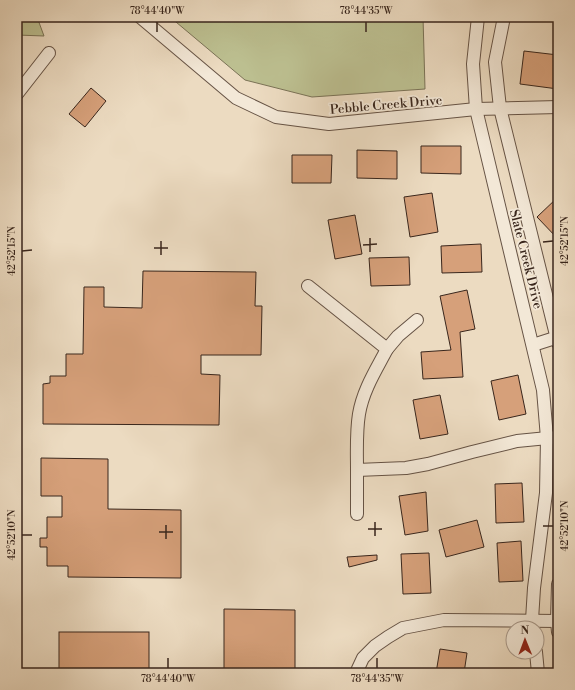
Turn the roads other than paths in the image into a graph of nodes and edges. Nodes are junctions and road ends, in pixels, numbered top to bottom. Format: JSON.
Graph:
{"nodes":[{"id":1,"x":140,"y":17,"type":"edge"},
{"id":2,"x":478,"y":17,"type":"edge"},
{"id":3,"x":504,"y":17,"type":"edge"},
{"id":4,"x":49,"y":53,"type":"dead end"},
{"id":5,"x":17,"y":94,"type":"edge"},
{"id":6,"x":558,"y":107,"type":"edge"},
{"id":7,"x":500,"y":108,"type":"junction"},
{"id":8,"x":476,"y":109,"type":"junction"},
{"id":9,"x":308,"y":286,"type":"dead end"},
{"id":10,"x":417,"y":320,"type":"dead end"},
{"id":11,"x":558,"y":339,"type":"edge"},
{"id":12,"x":534,"y":345,"type":"junction"},
{"id":13,"x":387,"y":349,"type":"junction"},
{"id":14,"x":553,"y":438,"type":"edge"},
{"id":15,"x":357,"y":470,"type":"junction"},
{"id":16,"x":357,"y":514,"type":"dead end"},
{"id":17,"x":558,"y":584,"type":"edge"},
{"id":18,"x":533,"y":620,"type":"edge"},
{"id":19,"x":505,"y":623,"type":"edge"},
{"id":20,"x":545,"y":624,"type":"edge"},
{"id":21,"x":558,"y":625,"type":"edge"},
{"id":22,"x":537,"y":660,"type":"edge"},
{"id":23,"x":356,"y":673,"type":"edge"},
{"id":24,"x":538,"y":673,"type":"edge"}],
"edges":[{"from":1,"to":8,"type":"street","name":"Pebble Creek Drive"},
{"from":2,"to":8,"type":"street","name":"Slate Creek Drive"},
{"from":3,"to":7,"type":"street","name":"Slate Creek Drive"},
{"from":4,"to":5,"type":"street"},
{"from":6,"to":7,"type":"street","name":"Pebble Creek Drive"},
{"from":7,"to":8,"type":"street","name":"Pebble Creek Drive"},
{"from":7,"to":11,"type":"street","name":"Slate Creek Drive"},
{"from":8,"to":12,"type":"street","name":"Slate Creek Drive"},
{"from":9,"to":13,"type":"street"},
{"from":10,"to":13,"type":"street"},
{"from":11,"to":12,"type":"street"},
{"from":12,"to":14,"type":"street","name":"Slate Creek Drive"},
{"from":13,"to":15,"type":"street"},
{"from":14,"to":15,"type":"street"},
{"from":14,"to":18,"type":"street","name":"Slate Creek Drive"},
{"from":15,"to":16,"type":"street"},
{"from":17,"to":21,"type":"street"},
{"from":19,"to":23,"type":"street"},
{"from":20,"to":21,"type":"street"},
{"from":22,"to":24,"type":"street"}]}
